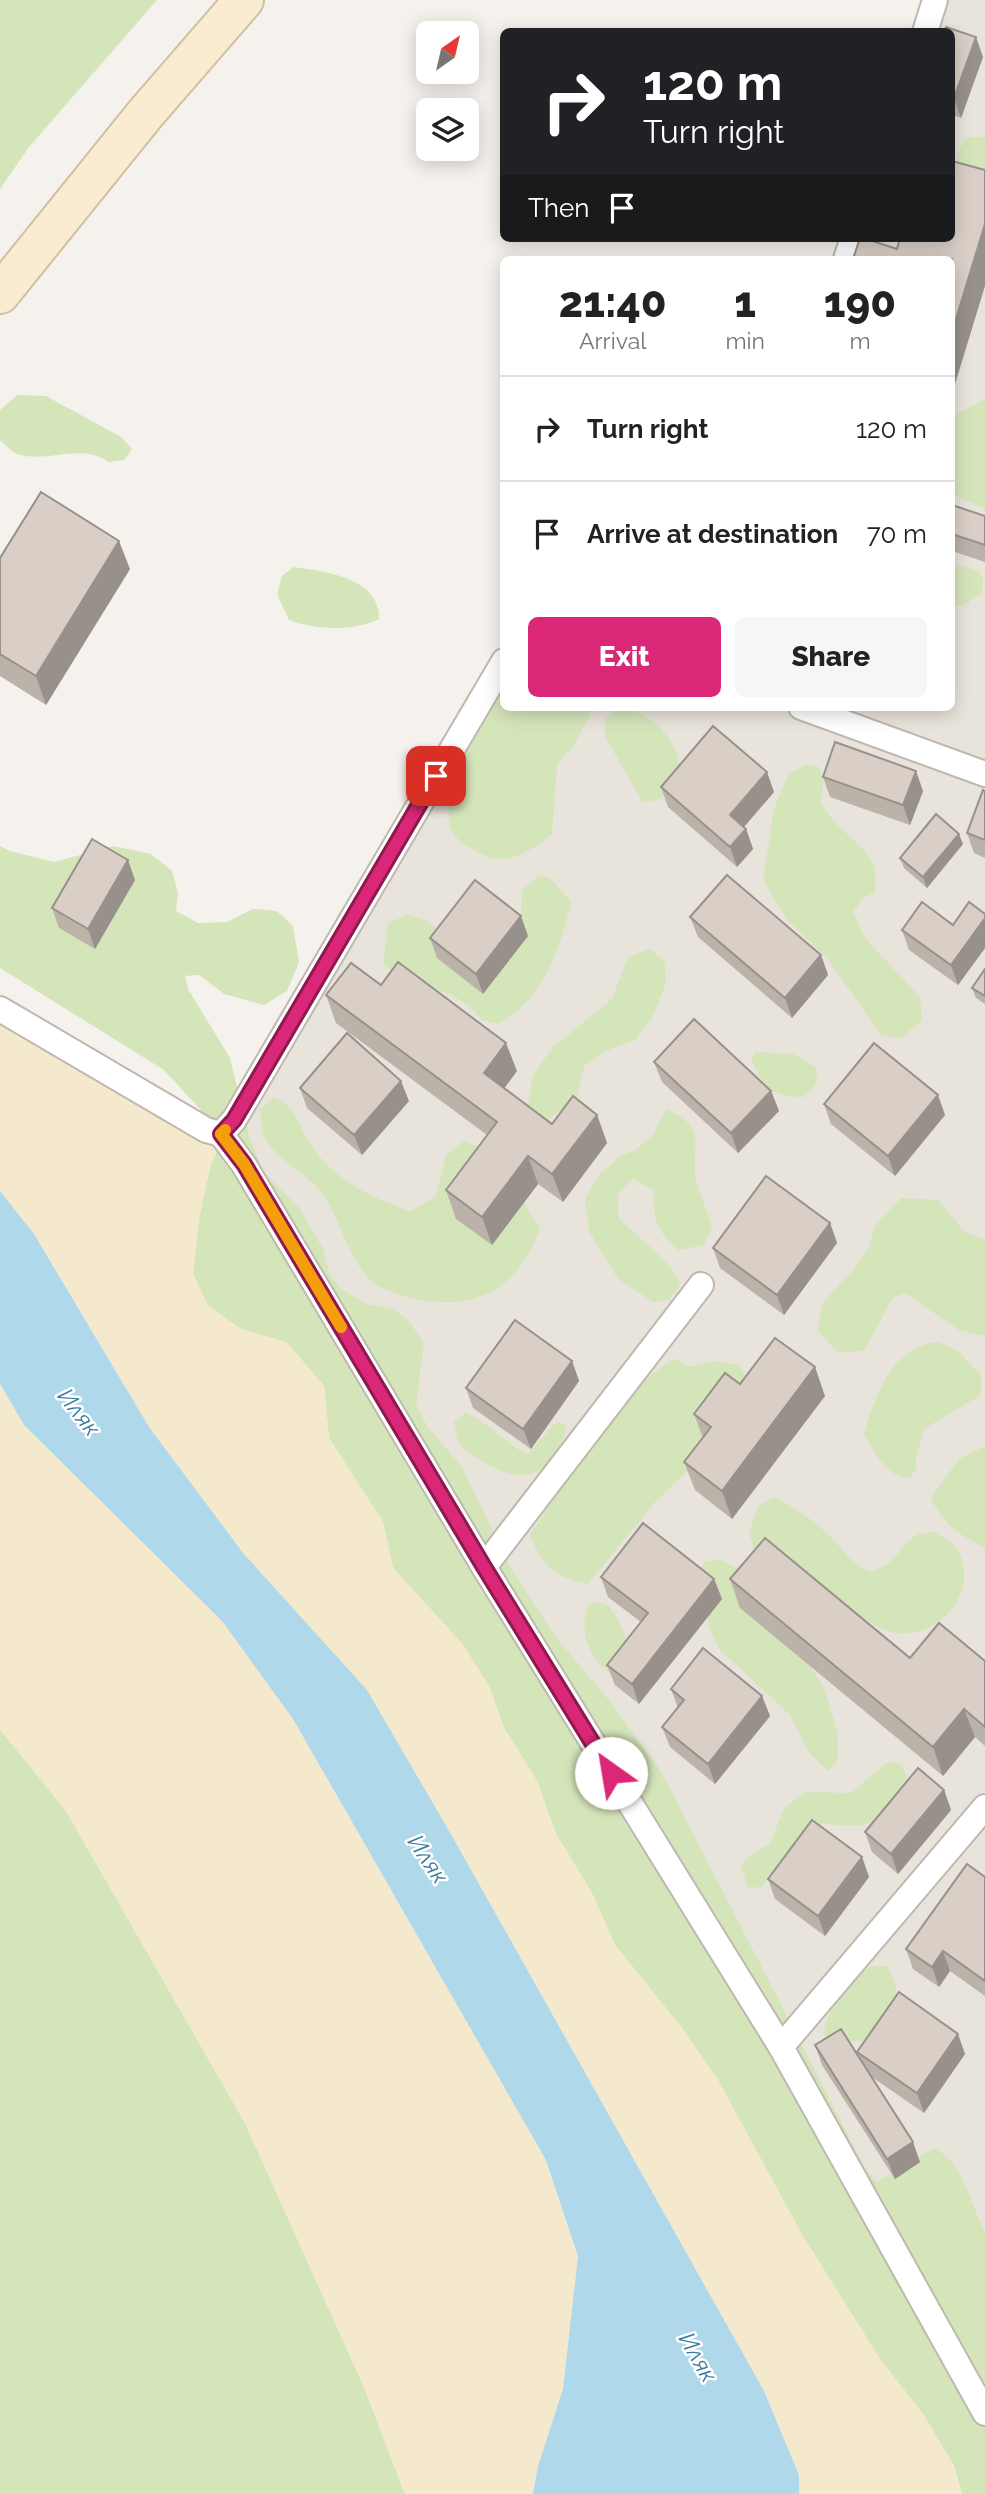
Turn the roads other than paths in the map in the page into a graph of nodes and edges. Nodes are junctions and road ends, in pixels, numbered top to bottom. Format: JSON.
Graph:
{"nodes":[{"id":1,"x":244,"y":0,"type":"edge"},
{"id":2,"x":936,"y":0,"type":"edge"},
{"id":3,"x":926,"y":28,"type":"edge"},
{"id":4,"x":0,"y":294,"type":"edge"},
{"id":5,"x":500,"y":668,"type":"edge"},
{"id":6,"x":813,"y":711,"type":"edge"},
{"id":7,"x":985,"y":774,"type":"edge"},
{"id":8,"x":0,"y":1009,"type":"edge"},
{"id":9,"x":221,"y":1134,"type":"junction"},
{"id":10,"x":701,"y":1285,"type":"dead end"},
{"id":11,"x":484,"y":1567,"type":"junction"},
{"id":12,"x":985,"y":1807,"type":"edge"},
{"id":13,"x":781,"y":2047,"type":"junction"},
{"id":14,"x":985,"y":2413,"type":"edge"}],
"edges":[{"from":1,"to":4,"type":"street"},
{"from":2,"to":3,"type":"lane"},
{"from":5,"to":9,"type":"lane"},
{"from":6,"to":7,"type":"lane"},
{"from":8,"to":9,"type":"lane"},
{"from":9,"to":11,"type":"lane"},
{"from":10,"to":11,"type":"lane"},
{"from":11,"to":13,"type":"lane"},
{"from":12,"to":13,"type":"lane"},
{"from":13,"to":14,"type":"lane"}]}
